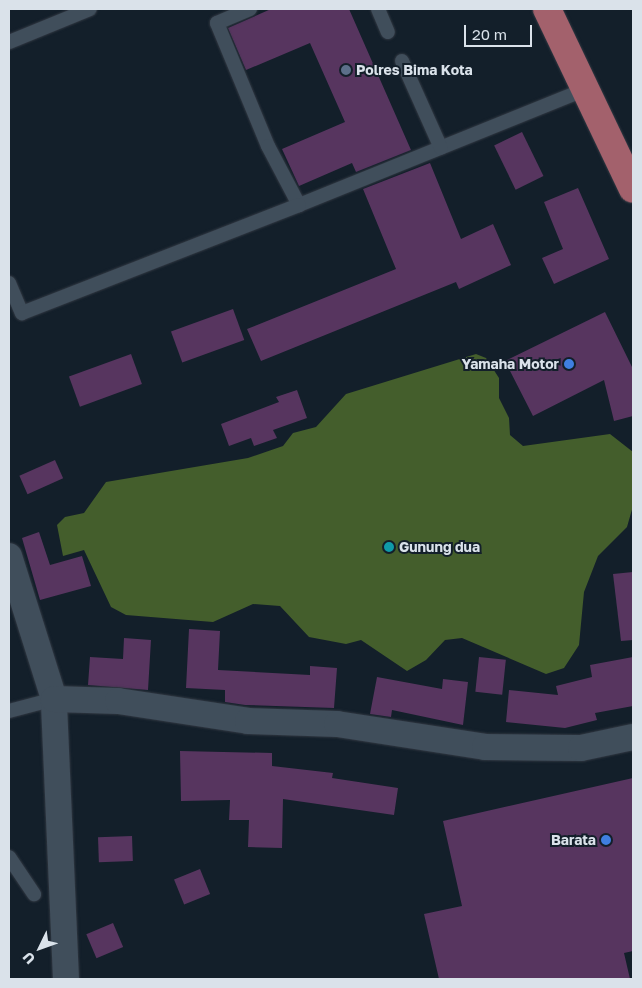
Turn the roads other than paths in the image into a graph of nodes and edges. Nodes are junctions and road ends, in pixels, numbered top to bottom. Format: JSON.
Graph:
{"nodes":[{"id":1,"x":90,"y":9,"type":"edge"},
{"id":2,"x":250,"y":9,"type":"edge"},
{"id":3,"x":378,"y":9,"type":"edge"},
{"id":4,"x":547,"y":9,"type":"edge"},
{"id":5,"x":560,"y":9,"type":"edge"},
{"id":6,"x":388,"y":32,"type":"dead end"},
{"id":7,"x":9,"y":41,"type":"edge"},
{"id":8,"x":402,"y":61,"type":"dead end"},
{"id":9,"x":588,"y":88,"type":"junction"},
{"id":10,"x":440,"y":148,"type":"junction"},
{"id":11,"x":633,"y":168,"type":"edge"},
{"id":12,"x":633,"y":190,"type":"edge"},
{"id":13,"x":299,"y":205,"type":"junction"},
{"id":14,"x":9,"y":283,"type":"edge"},
{"id":15,"x":9,"y":556,"type":"edge"},
{"id":16,"x":54,"y":698,"type":"junction"},
{"id":17,"x":9,"y":711,"type":"edge"},
{"id":18,"x":633,"y":737,"type":"edge"},
{"id":19,"x":9,"y":857,"type":"edge"},
{"id":20,"x":34,"y":894,"type":"dead end"},
{"id":21,"x":63,"y":978,"type":"edge"}],
"edges":[{"from":1,"to":7,"type":"lane"},
{"from":2,"to":13,"type":"lane"},
{"from":3,"to":6,"type":"lane"},
{"from":4,"to":9,"type":"highway"},
{"from":5,"to":9,"type":"highway"},
{"from":8,"to":10,"type":"lane"},
{"from":9,"to":10,"type":"lane"},
{"from":9,"to":11,"type":"highway"},
{"from":9,"to":12,"type":"highway"},
{"from":10,"to":13,"type":"lane"},
{"from":13,"to":14,"type":"lane"},
{"from":15,"to":16,"type":"street"},
{"from":16,"to":17,"type":"lane"},
{"from":16,"to":18,"type":"street"},
{"from":16,"to":21,"type":"street"},
{"from":19,"to":20,"type":"lane"}]}
